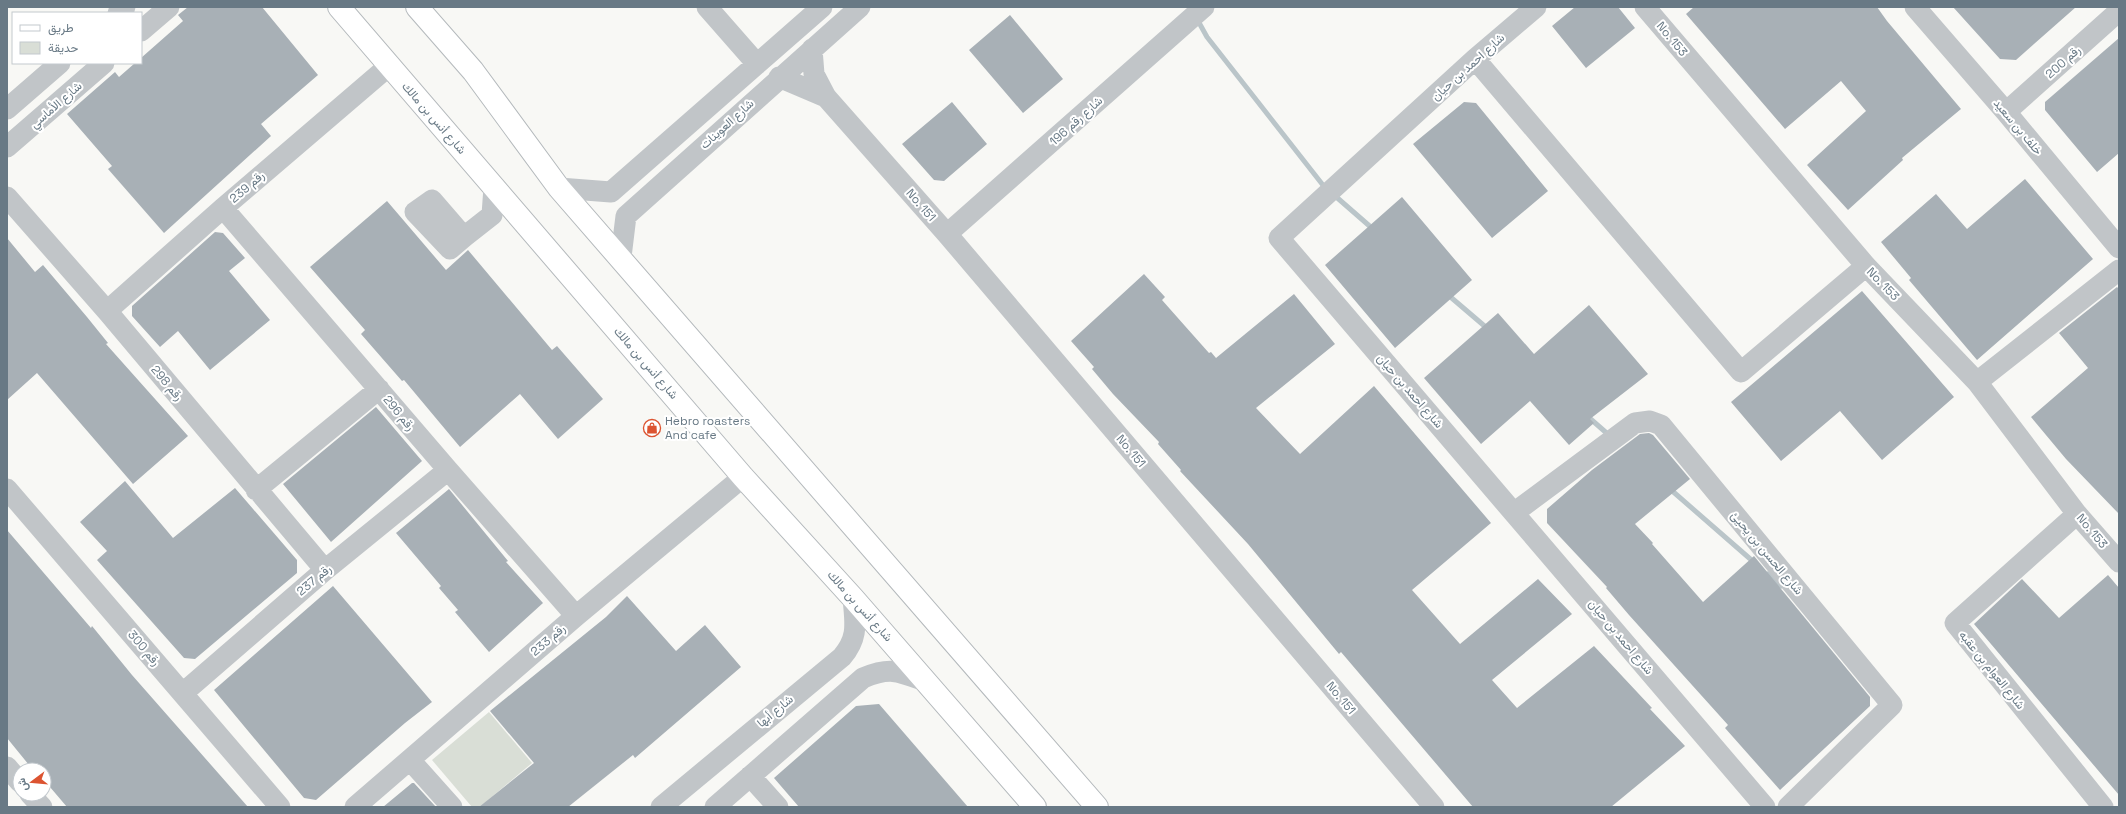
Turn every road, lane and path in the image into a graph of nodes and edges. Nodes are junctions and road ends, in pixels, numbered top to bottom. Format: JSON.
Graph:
{"nodes":[{"id":1,"x":169,"y":7,"type":"edge"},
{"id":2,"x":339,"y":7,"type":"edge"},
{"id":3,"x":417,"y":7,"type":"edge"},
{"id":4,"x":707,"y":7,"type":"edge"},
{"id":5,"x":822,"y":7,"type":"edge"},
{"id":6,"x":860,"y":7,"type":"edge"},
{"id":7,"x":1204,"y":7,"type":"edge"},
{"id":8,"x":1536,"y":7,"type":"edge"},
{"id":9,"x":1645,"y":7,"type":"edge"},
{"id":10,"x":1915,"y":7,"type":"edge"},
{"id":11,"x":2119,"y":11,"type":"edge"},
{"id":12,"x":142,"y":30,"type":"edge"},
{"id":13,"x":812,"y":49,"type":"junction"},
{"id":14,"x":1475,"y":60,"type":"junction"},
{"id":15,"x":59,"y":64,"type":"edge"},
{"id":16,"x":103,"y":64,"type":"edge"},
{"id":17,"x":757,"y":64,"type":"junction"},
{"id":18,"x":390,"y":65,"type":"junction"},
{"id":19,"x":779,"y":77,"type":"junction"},
{"id":20,"x":826,"y":97,"type":"junction"},
{"id":21,"x":7,"y":109,"type":"edge"},
{"id":22,"x":2006,"y":112,"type":"junction"},
{"id":23,"x":7,"y":148,"type":"edge"},
{"id":24,"x":654,"y":152,"type":"junction"},
{"id":25,"x":675,"y":170,"type":"junction"},
{"id":26,"x":494,"y":187,"type":"junction"},
{"id":27,"x":559,"y":188,"type":"junction"},
{"id":28,"x":7,"y":197,"type":"edge"},
{"id":29,"x":223,"y":208,"type":"junction"},
{"id":30,"x":947,"y":234,"type":"junction"},
{"id":31,"x":464,"y":238,"type":"dead end"},
{"id":32,"x":2119,"y":248,"type":"edge"},
{"id":33,"x":621,"y":257,"type":"junction"},
{"id":34,"x":1866,"y":266,"type":"junction"},
{"id":35,"x":2119,"y":270,"type":"edge"},
{"id":36,"x":107,"y":311,"type":"junction"},
{"id":37,"x":1977,"y":382,"type":"junction"},
{"id":38,"x":379,"y":389,"type":"junction"},
{"id":39,"x":448,"y":470,"type":"junction"},
{"id":40,"x":743,"y":476,"type":"junction"},
{"id":41,"x":7,"y":489,"type":"edge"},
{"id":42,"x":256,"y":490,"type":"junction"},
{"id":43,"x":1515,"y":512,"type":"junction"},
{"id":44,"x":2077,"y":514,"type":"junction"},
{"id":45,"x":2119,"y":562,"type":"edge"},
{"id":46,"x":325,"y":570,"type":"junction"},
{"id":47,"x":853,"y":598,"type":"junction"},
{"id":48,"x":576,"y":616,"type":"junction"},
{"id":49,"x":822,"y":672,"type":"junction"},
{"id":50,"x":927,"y":682,"type":"junction"},
{"id":51,"x":183,"y":693,"type":"junction"},
{"id":52,"x":842,"y":695,"type":"junction"},
{"id":53,"x":410,"y":760,"type":"junction"},
{"id":54,"x":750,"y":776,"type":"junction"},
{"id":55,"x":280,"y":807,"type":"edge"},
{"id":56,"x":355,"y":807,"type":"edge"},
{"id":57,"x":452,"y":807,"type":"edge"},
{"id":58,"x":661,"y":807,"type":"edge"},
{"id":59,"x":715,"y":807,"type":"edge"},
{"id":60,"x":778,"y":807,"type":"edge"},
{"id":61,"x":1035,"y":807,"type":"edge"},
{"id":62,"x":1096,"y":807,"type":"edge"},
{"id":63,"x":1434,"y":807,"type":"edge"},
{"id":64,"x":1765,"y":807,"type":"edge"},
{"id":65,"x":1788,"y":807,"type":"edge"},
{"id":66,"x":2103,"y":807,"type":"edge"}],
"edges":[{"from":1,"to":12,"type":"street"},
{"from":2,"to":18,"type":"main road","name":"شارع أنس بن مالك"},
{"from":3,"to":27,"type":"main road"},
{"from":4,"to":17,"type":"street"},
{"from":5,"to":17,"type":"street","name":"شارع العوينات"},
{"from":6,"to":13,"type":"street","name":"شارع العوينات"},
{"from":7,"to":30,"type":"street","name":"شارع رقم 196"},
{"from":8,"to":14,"type":"street","name":"شارع احمد بن حيان"},
{"from":9,"to":34,"type":"street","name":"No. 153"},
{"from":10,"to":22,"type":"street","name":"خلف بن سعيد"},
{"from":11,"to":22,"type":"street","name":"رقم 200"},
{"from":13,"to":19,"type":"street","name":"شارع العوينات"},
{"from":13,"to":20,"type":"street","name":"No. 151"},
{"from":14,"to":34,"type":"street"},
{"from":14,"to":43,"type":"street","name":"شارع احمد بن حيان"},
{"from":15,"to":21,"type":"street"},
{"from":16,"to":23,"type":"street","name":"شارع الأماسي"},
{"from":17,"to":24,"type":"street","name":"شارع العوينات"},
{"from":18,"to":26,"type":"main road","name":"شارع أنس بن مالك"},
{"from":18,"to":29,"type":"street","name":"رقم 239"},
{"from":19,"to":20,"type":"street","name":"No. 151"},
{"from":19,"to":25,"type":"street","name":"شارع العوينات"},
{"from":20,"to":30,"type":"street","name":"No. 151"},
{"from":22,"to":32,"type":"street","name":"خلف بن سعيد"},
{"from":24,"to":25,"type":"street"},
{"from":24,"to":27,"type":"street","name":"شارع العوينات"},
{"from":25,"to":33,"type":"street","name":"شارع العوينات"},
{"from":26,"to":31,"type":"street"},
{"from":26,"to":40,"type":"main road","name":"شارع أنس بن مالك"},
{"from":27,"to":33,"type":"main road"},
{"from":28,"to":36,"type":"street","name":"رقم 298"},
{"from":29,"to":36,"type":"street","name":"رقم 239"},
{"from":29,"to":38,"type":"street","name":"رقم 296"},
{"from":30,"to":63,"type":"street","name":"No. 151"},
{"from":33,"to":62,"type":"main road"},
{"from":34,"to":37,"type":"street","name":"No. 153"},
{"from":35,"to":37,"type":"street"},
{"from":36,"to":42,"type":"street","name":"رقم 298"},
{"from":37,"to":44,"type":"street","name":"No. 153"},
{"from":38,"to":39,"type":"street","name":"رقم 296"},
{"from":38,"to":42,"type":"street"},
{"from":39,"to":46,"type":"street","name":"رقم 237"},
{"from":39,"to":48,"type":"street","name":"رقم 296"},
{"from":40,"to":47,"type":"main road","name":"شارع أنس بن مالك"},
{"from":40,"to":48,"type":"street","name":"رقم 233"},
{"from":41,"to":51,"type":"street","name":"رقم 300"},
{"from":42,"to":46,"type":"street","name":"رقم 298"},
{"from":43,"to":64,"type":"street","name":"شارع احمد بن حيان"},
{"from":43,"to":65,"type":"street","name":"شارع الحسن بن يحيئ"},
{"from":44,"to":45,"type":"street","name":"No. 153"},
{"from":44,"to":66,"type":"street","name":"شارع العوام بن عقبه"},
{"from":46,"to":51,"type":"street","name":"رقم 237"},
{"from":47,"to":49,"type":"street","name":"شارع أبها"},
{"from":47,"to":50,"type":"main road","name":"شارع أنس بن مالك"},
{"from":48,"to":53,"type":"street","name":"رقم 233"},
{"from":49,"to":52,"type":"street"},
{"from":49,"to":58,"type":"street","name":"شارع أبها"},
{"from":50,"to":52,"type":"street"},
{"from":50,"to":61,"type":"main road","name":"شارع أنس بن مالك"},
{"from":51,"to":55,"type":"street","name":"رقم 300"},
{"from":52,"to":54,"type":"street"},
{"from":53,"to":56,"type":"street","name":"رقم 233"},
{"from":53,"to":57,"type":"street"},
{"from":54,"to":59,"type":"street"},
{"from":54,"to":60,"type":"street"}]}
